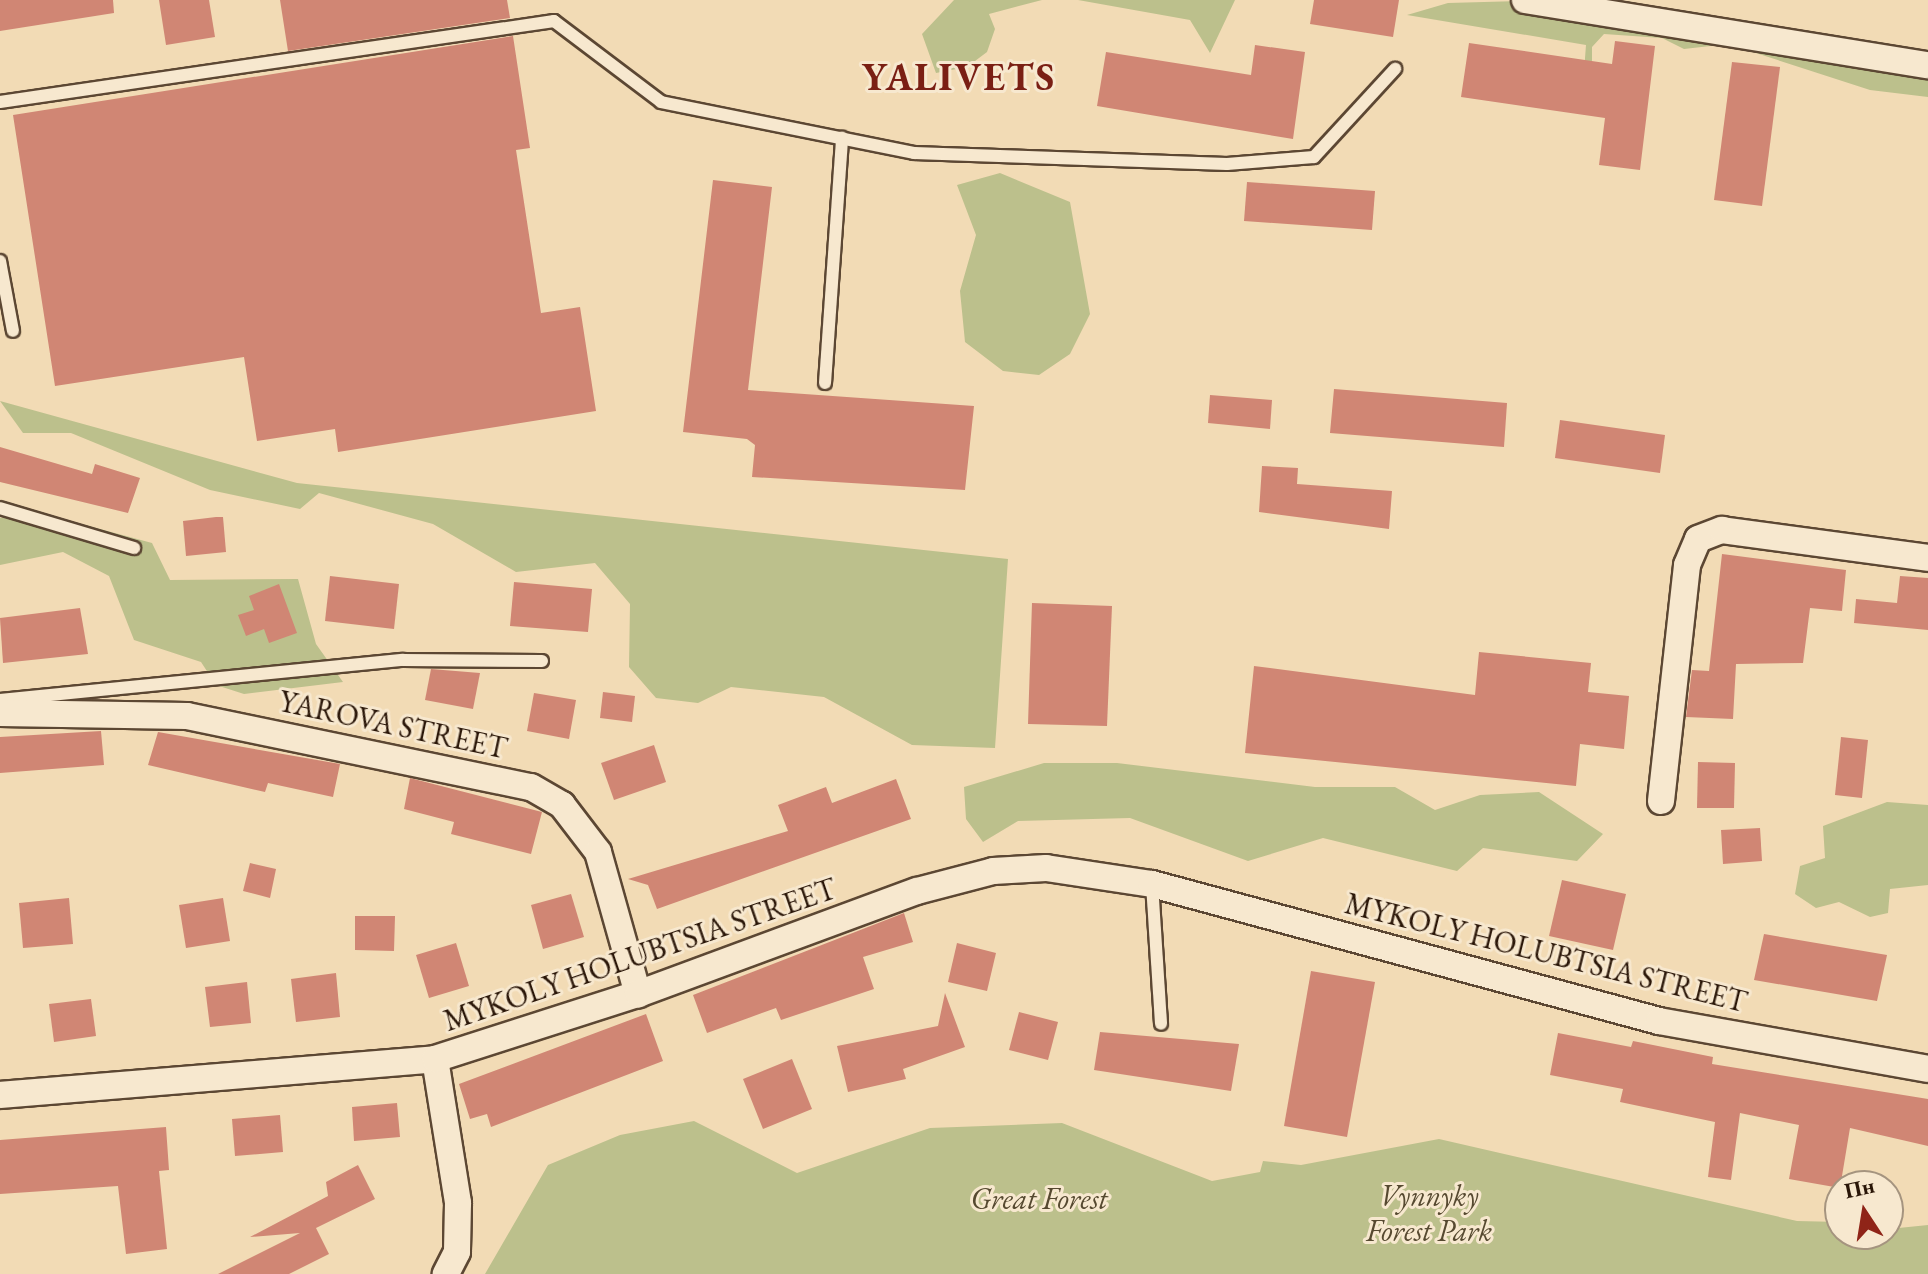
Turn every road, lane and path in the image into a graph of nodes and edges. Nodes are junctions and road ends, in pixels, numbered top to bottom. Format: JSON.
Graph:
{"nodes":[{"id":1,"x":1525,"y":0,"type":"edge"},
{"id":2,"x":1928,"y":65,"type":"edge"},
{"id":3,"x":1395,"y":69,"type":"dead end"},
{"id":4,"x":0,"y":102,"type":"edge"},
{"id":5,"x":842,"y":138,"type":"junction"},
{"id":6,"x":0,"y":261,"type":"edge"},
{"id":7,"x":13,"y":331,"type":"dead end"},
{"id":8,"x":825,"y":383,"type":"dead end"},
{"id":9,"x":0,"y":508,"type":"edge"},
{"id":10,"x":134,"y":548,"type":"dead end"},
{"id":11,"x":1928,"y":558,"type":"edge"},
{"id":12,"x":542,"y":661,"type":"dead end"},
{"id":13,"x":0,"y":700,"type":"edge"},
{"id":14,"x":0,"y":713,"type":"edge"},
{"id":15,"x":1661,"y":801,"type":"dead end"},
{"id":16,"x":1152,"y":884,"type":"junction"},
{"id":17,"x":638,"y":994,"type":"junction"},
{"id":18,"x":1161,"y":1024,"type":"dead end"},
{"id":19,"x":435,"y":1059,"type":"junction"},
{"id":20,"x":1928,"y":1069,"type":"edge"},
{"id":21,"x":0,"y":1095,"type":"edge"},
{"id":22,"x":446,"y":1274,"type":"edge"}],
"edges":[{"from":1,"to":2,"type":"street"},
{"from":3,"to":5,"type":"lane"},
{"from":4,"to":5,"type":"lane"},
{"from":5,"to":8,"type":"lane"},
{"from":6,"to":7,"type":"lane"},
{"from":9,"to":10,"type":"lane"},
{"from":11,"to":15,"type":"street"},
{"from":12,"to":13,"type":"lane"},
{"from":14,"to":17,"type":"street","name":"YAROVA STREET"},
{"from":16,"to":17,"type":"street","name":"MYKOLY HOLUBTSIA STREET"},
{"from":16,"to":18,"type":"lane"},
{"from":16,"to":20,"type":"street","name":"MYKOLY HOLUBTSIA STREET"},
{"from":17,"to":19,"type":"street","name":"MYKOLY HOLUBTSIA STREET"},
{"from":19,"to":21,"type":"street","name":"MYKOLY HOLUBTSIA STREET"},
{"from":19,"to":22,"type":"street"}]}
